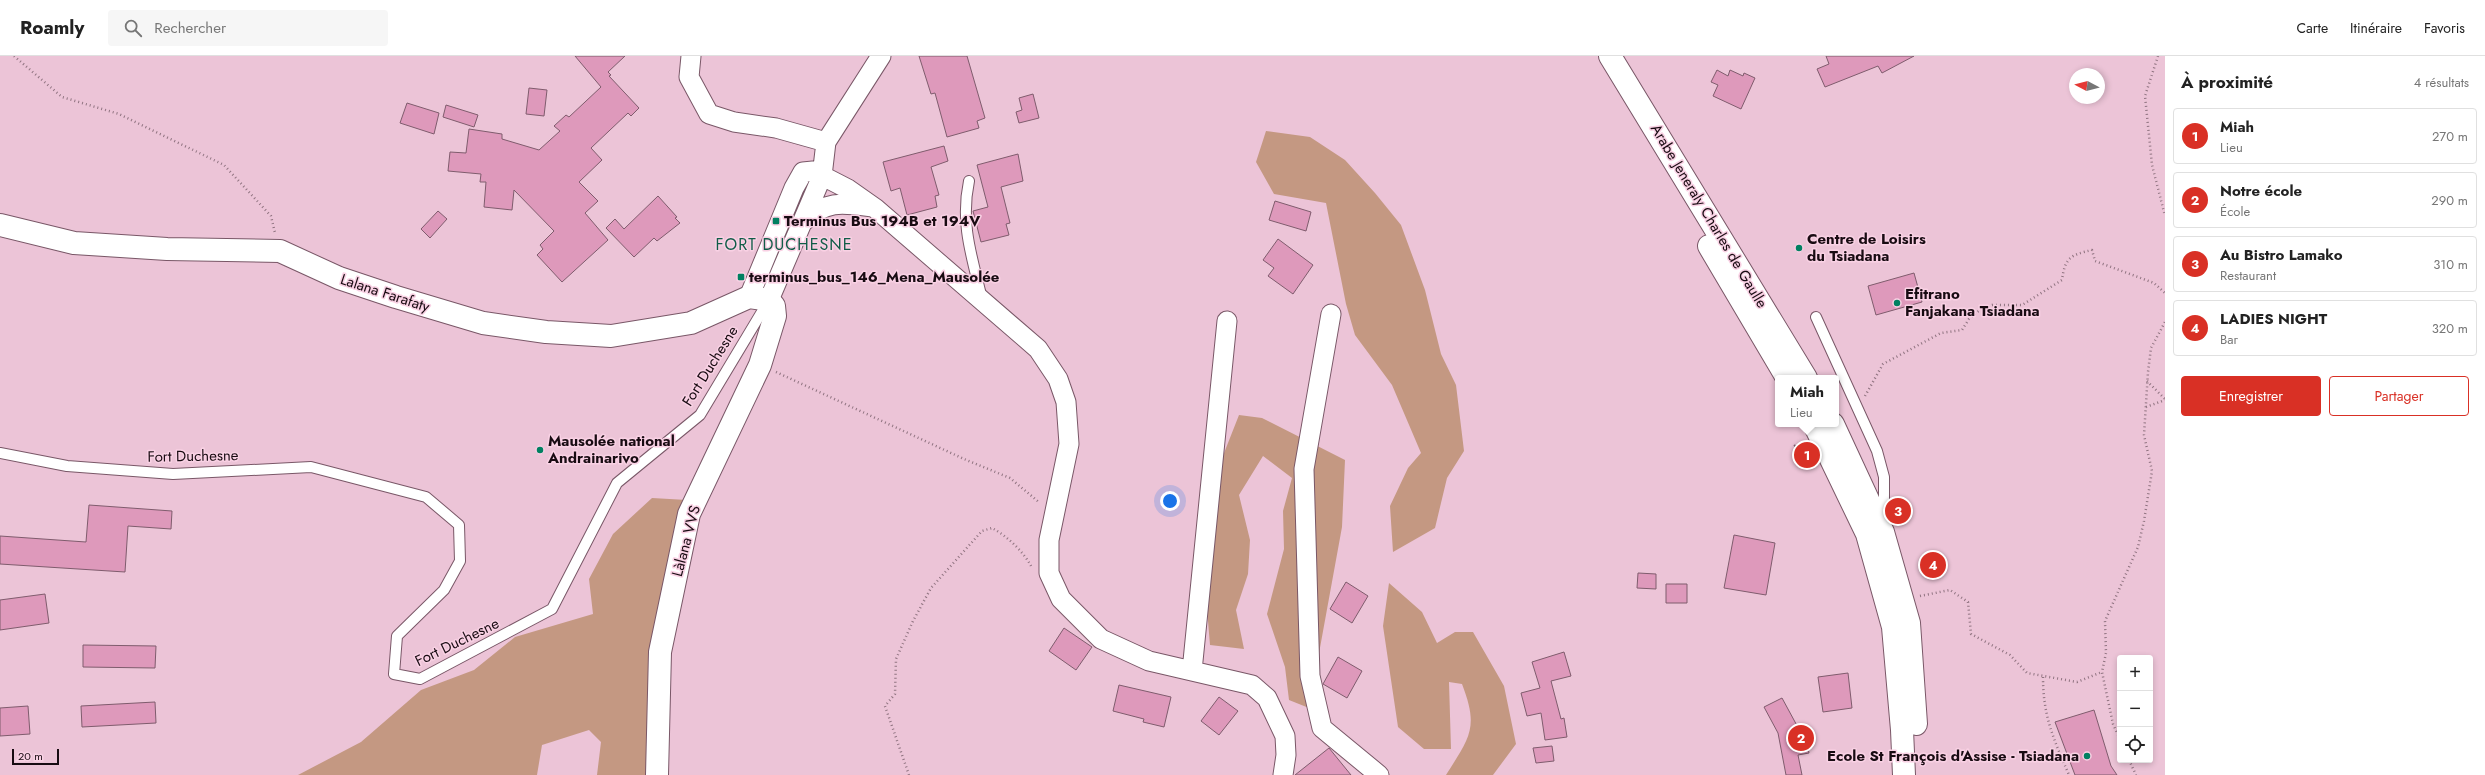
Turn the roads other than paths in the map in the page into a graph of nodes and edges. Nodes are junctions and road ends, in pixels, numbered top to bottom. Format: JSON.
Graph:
{"nodes":[{"id":1,"x":691,"y":56,"type":"edge"},
{"id":2,"x":880,"y":56,"type":"edge"},
{"id":3,"x":1593,"y":56,"type":"edge"},
{"id":4,"x":1610,"y":56,"type":"edge"},
{"id":5,"x":826,"y":142,"type":"junction"},
{"id":6,"x":822,"y":176,"type":"junction"},
{"id":7,"x":969,"y":181,"type":"dead end"},
{"id":8,"x":875,"y":208,"type":"junction"},
{"id":9,"x":802,"y":223,"type":"junction"},
{"id":10,"x":0,"y":225,"type":"edge"},
{"id":11,"x":759,"y":299,"type":"junction"},
{"id":12,"x":983,"y":301,"type":"junction"},
{"id":13,"x":1331,"y":314,"type":"dead end"},
{"id":14,"x":1816,"y":316,"type":"dead end"},
{"id":15,"x":1227,"y":321,"type":"dead end"},
{"id":16,"x":1785,"y":375,"type":"edge"},
{"id":17,"x":1804,"y":375,"type":"edge"},
{"id":18,"x":1815,"y":427,"type":"edge"},
{"id":19,"x":1834,"y":427,"type":"edge"},
{"id":20,"x":0,"y":453,"type":"edge"},
{"id":21,"x":1883,"y":532,"type":"junction"},
{"id":22,"x":1192,"y":672,"type":"junction"},
{"id":23,"x":657,"y":775,"type":"edge"},
{"id":24,"x":1283,"y":775,"type":"edge"},
{"id":25,"x":1378,"y":775,"type":"edge"},
{"id":26,"x":1904,"y":775,"type":"edge"},
{"id":27,"x":1918,"y":775,"type":"edge"}],
"edges":[{"from":1,"to":5,"type":"street"},
{"from":2,"to":5,"type":"street"},
{"from":3,"to":16,"type":"street","name":"Arabe Jeneraly Charles de Gaulle"},
{"from":4,"to":17,"type":"street","name":"Arabe Jeneraly Charles de Gaulle"},
{"from":5,"to":6,"type":"street"},
{"from":6,"to":8,"type":"street"},
{"from":6,"to":9,"type":"street"},
{"from":6,"to":11,"type":"street"},
{"from":7,"to":12,"type":"lane"},
{"from":8,"to":9,"type":"street"},
{"from":8,"to":12,"type":"street"},
{"from":9,"to":11,"type":"street"},
{"from":10,"to":11,"type":"street","name":"Lalana Farafaty"},
{"from":11,"to":20,"type":"lane","name":"Fort Duchesne"},
{"from":11,"to":23,"type":"street","name":"Làlana VVS"},
{"from":12,"to":22,"type":"street"},
{"from":13,"to":25,"type":"street"},
{"from":14,"to":21,"type":"lane"},
{"from":15,"to":22,"type":"street"},
{"from":18,"to":26,"type":"street"},
{"from":19,"to":21,"type":"street"},
{"from":21,"to":27,"type":"street"},
{"from":22,"to":24,"type":"street"}]}
